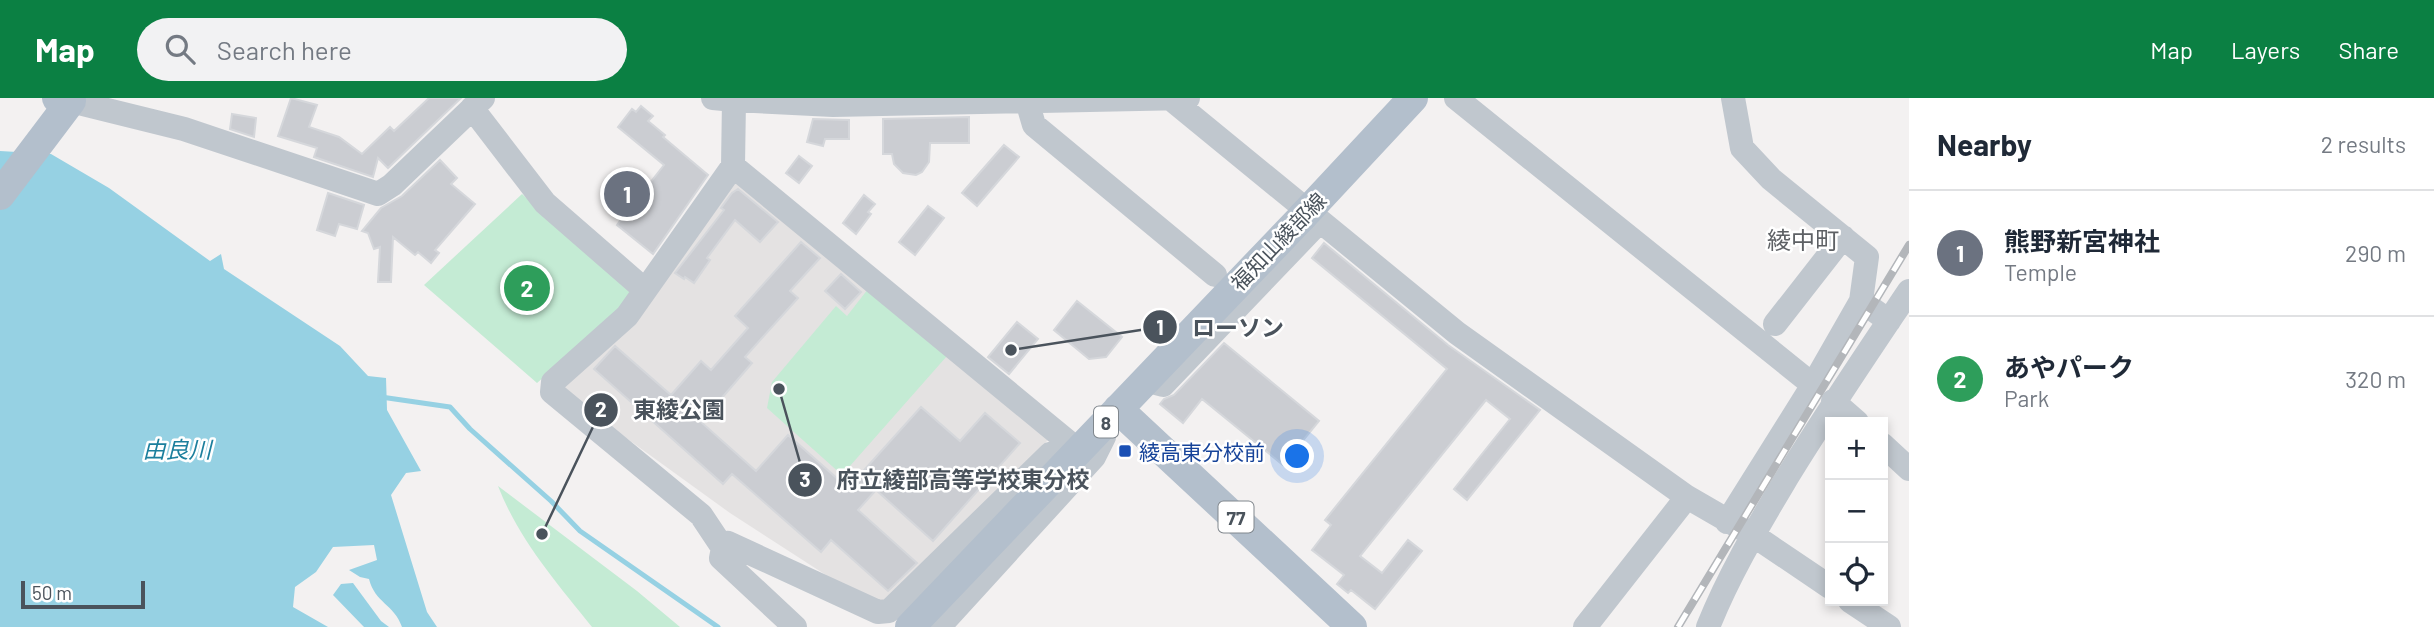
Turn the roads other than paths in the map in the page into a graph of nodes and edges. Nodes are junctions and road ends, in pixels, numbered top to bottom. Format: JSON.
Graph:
{"nodes":[{"id":1,"x":1413,"y":98,"type":"edge"},
{"id":2,"x":1455,"y":98,"type":"edge"},
{"id":3,"x":1732,"y":98,"type":"edge"},
{"id":4,"x":723,"y":99,"type":"edge"},
{"id":5,"x":1182,"y":99,"type":"edge"},
{"id":6,"x":901,"y":101,"type":"edge"},
{"id":7,"x":1027,"y":101,"type":"junction"},
{"id":8,"x":477,"y":103,"type":"edge"},
{"id":9,"x":60,"y":108,"type":"edge"},
{"id":10,"x":733,"y":166,"type":"junction"},
{"id":11,"x":0,"y":195,"type":"edge"},
{"id":12,"x":1311,"y":219,"type":"junction"},
{"id":13,"x":1843,"y":237,"type":"junction"},
{"id":14,"x":1215,"y":275,"type":"dead end"},
{"id":15,"x":645,"y":290,"type":"junction"},
{"id":16,"x":1909,"y":290,"type":"edge"},
{"id":17,"x":1861,"y":302,"type":"junction"},
{"id":18,"x":1889,"y":321,"type":"junction"},
{"id":19,"x":1775,"y":324,"type":"dead end"},
{"id":20,"x":1813,"y":385,"type":"junction"},
{"id":21,"x":1833,"y":401,"type":"junction"},
{"id":22,"x":1118,"y":409,"type":"junction"},
{"id":23,"x":1851,"y":417,"type":"edge"},
{"id":24,"x":1078,"y":450,"type":"junction"},
{"id":25,"x":1888,"y":450,"type":"edge"},
{"id":26,"x":1909,"y":469,"type":"edge"},
{"id":27,"x":1687,"y":497,"type":"junction"},
{"id":28,"x":1727,"y":522,"type":"junction"},
{"id":29,"x":1753,"y":535,"type":"junction"},
{"id":30,"x":723,"y":548,"type":"junction"},
{"id":31,"x":1825,"y":584,"type":"edge"},
{"id":32,"x":1858,"y":606,"type":"edge"},
{"id":33,"x":918,"y":619,"type":"edge"},
{"id":34,"x":795,"y":627,"type":"edge"},
{"id":35,"x":1352,"y":627,"type":"edge"},
{"id":36,"x":1585,"y":627,"type":"edge"},
{"id":37,"x":1708,"y":627,"type":"edge"},
{"id":38,"x":1889,"y":627,"type":"edge"}],
"edges":[{"from":1,"to":12,"type":"main road","name":"福知山綾部線","number":"8","bridge":true},
{"from":2,"to":20,"type":"street"},
{"from":3,"to":13,"type":"street"},
{"from":4,"to":6,"type":"street"},
{"from":4,"to":10,"type":"street"},
{"from":5,"to":7,"type":"street"},
{"from":5,"to":12,"type":"street"},
{"from":6,"to":7,"type":"street"},
{"from":7,"to":14,"type":"street"},
{"from":8,"to":9,"type":"street"},
{"from":8,"to":15,"type":"street"},
{"from":9,"to":11,"type":"main road"},
{"from":10,"to":15,"type":"street"},
{"from":10,"to":24,"type":"street"},
{"from":12,"to":22,"type":"main road","name":"福知山綾部線","number":"8"},
{"from":12,"to":27,"type":"street"},
{"from":13,"to":17,"type":"street"},
{"from":13,"to":19,"type":"street"},
{"from":15,"to":30,"type":"street"},
{"from":16,"to":18,"type":"street"},
{"from":17,"to":18,"type":"street"},
{"from":17,"to":20,"type":"street"},
{"from":18,"to":21,"type":"street"},
{"from":20,"to":28,"type":"street"},
{"from":21,"to":23,"type":"street"},
{"from":21,"to":29,"type":"street"},
{"from":22,"to":24,"type":"main road","name":"福知山綾部線","number":"8"},
{"from":22,"to":33,"type":"street"},
{"from":22,"to":35,"type":"main road","number":"77"},
{"from":24,"to":33,"type":"main road","name":"福知山綾部線","number":"8"},
{"from":25,"to":26,"type":"street"},
{"from":27,"to":28,"type":"street"},
{"from":27,"to":36,"type":"street"},
{"from":28,"to":29,"type":"street"},
{"from":29,"to":31,"type":"street"},
{"from":29,"to":37,"type":"street"},
{"from":30,"to":33,"type":"street"},
{"from":30,"to":34,"type":"street"},
{"from":32,"to":38,"type":"street"}]}
